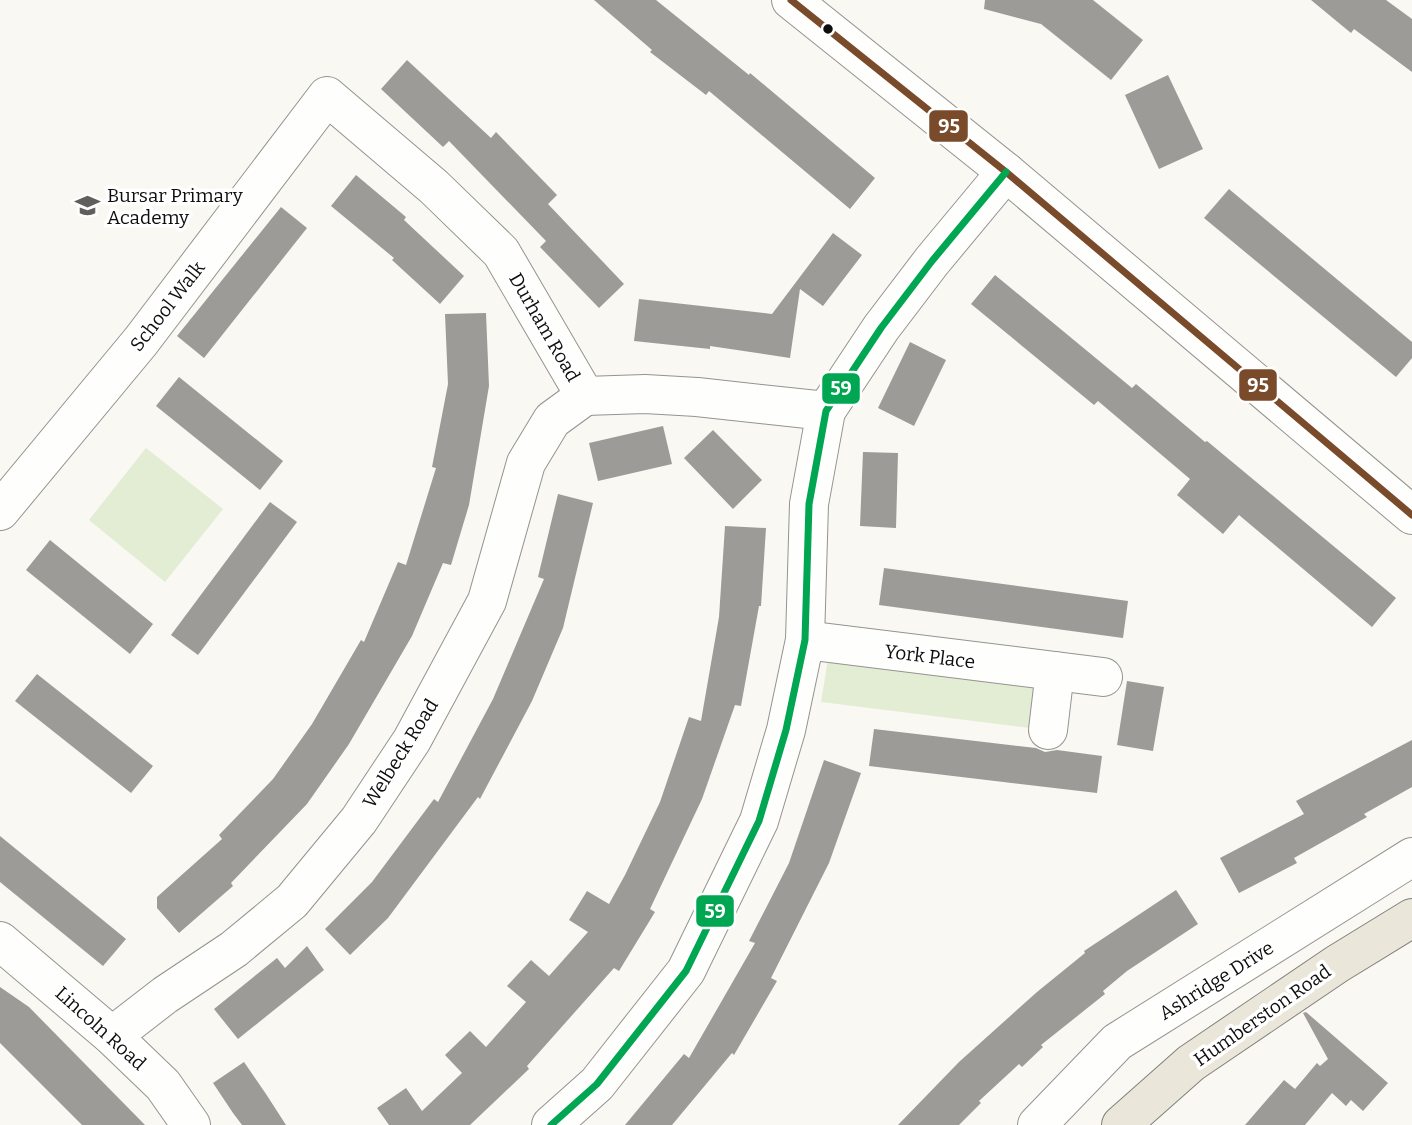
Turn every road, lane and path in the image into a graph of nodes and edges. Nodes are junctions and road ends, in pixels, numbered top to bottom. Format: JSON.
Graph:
{"nodes":[{"id":1,"x":791,"y":0,"type":"edge"},
{"id":2,"x":327,"y":96,"type":"joint"},
{"id":3,"x":1006,"y":172,"type":"junction"},
{"id":4,"x":585,"y":396,"type":"junction"},
{"id":5,"x":826,"y":411,"type":"junction"},
{"id":6,"x":0,"y":511,"type":"edge"},
{"id":7,"x":1412,"y":514,"type":"edge"},
{"id":8,"x":805,"y":640,"type":"junction"},
{"id":9,"x":1055,"y":671,"type":"junction"},
{"id":10,"x":1102,"y":677,"type":"dead end"},
{"id":11,"x":1048,"y":730,"type":"dead end"},
{"id":12,"x":1412,"y":857,"type":"edge"},
{"id":13,"x":1412,"y":918,"type":"edge"},
{"id":14,"x":0,"y":941,"type":"edge"},
{"id":15,"x":112,"y":1036,"type":"junction"},
{"id":16,"x":191,"y":1125,"type":"edge"},
{"id":17,"x":551,"y":1125,"type":"edge"},
{"id":18,"x":1037,"y":1125,"type":"edge"},
{"id":19,"x":1121,"y":1125,"type":"edge"}],
"edges":[{"from":1,"to":3,"type":"street"},
{"from":2,"to":4,"type":"street","name":"Durham Road"},
{"from":2,"to":6,"type":"street","name":"School Walk"},
{"from":3,"to":5,"type":"street"},
{"from":3,"to":7,"type":"street"},
{"from":4,"to":5,"type":"street","name":"Durham Road"},
{"from":4,"to":15,"type":"street","name":"Welbeck Road"},
{"from":5,"to":8,"type":"street"},
{"from":8,"to":9,"type":"street","name":"York Place"},
{"from":8,"to":17,"type":"street"},
{"from":9,"to":10,"type":"street","name":"York Place"},
{"from":9,"to":11,"type":"street"},
{"from":12,"to":18,"type":"street","name":"Ashridge Drive"},
{"from":13,"to":19,"type":"main road","name":"Humberston Road"},
{"from":14,"to":15,"type":"street","name":"Lincoln Road"},
{"from":15,"to":16,"type":"street","name":"Lincoln Road"}]}
